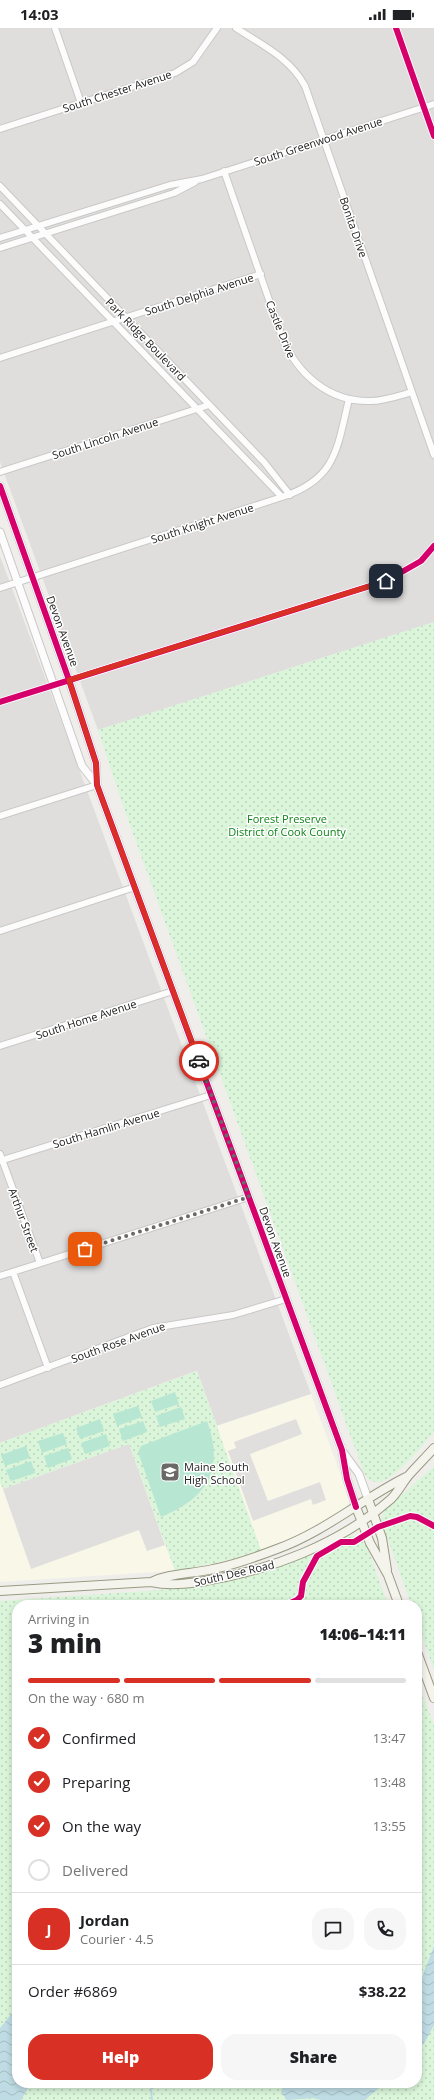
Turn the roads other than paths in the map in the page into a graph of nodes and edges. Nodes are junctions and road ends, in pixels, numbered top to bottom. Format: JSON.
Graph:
{"nodes":[{"id":1,"x":55,"y":28,"type":"edge"},
{"id":2,"x":217,"y":28,"type":"edge"},
{"id":3,"x":236,"y":28,"type":"edge"},
{"id":4,"x":396,"y":28,"type":"edge"},
{"id":5,"x":81,"y":103,"type":"junction"},
{"id":6,"x":434,"y":104,"type":"edge"},
{"id":7,"x":424,"y":107,"type":"junction"},
{"id":8,"x":0,"y":129,"type":"edge"},
{"id":9,"x":434,"y":136,"type":"edge"},
{"id":10,"x":324,"y":139,"type":"junction"},
{"id":11,"x":224,"y":171,"type":"junction"},
{"id":12,"x":202,"y":179,"type":"junction"},
{"id":13,"x":0,"y":186,"type":"edge"},
{"id":14,"x":0,"y":204,"type":"edge"},
{"id":15,"x":37,"y":226,"type":"junction"},
{"id":16,"x":25,"y":230,"type":"junction"},
{"id":17,"x":45,"y":234,"type":"junction"},
{"id":18,"x":32,"y":237,"type":"junction"},
{"id":19,"x":0,"y":238,"type":"edge"},
{"id":20,"x":0,"y":248,"type":"edge"},
{"id":21,"x":260,"y":274,"type":"junction"},
{"id":22,"x":125,"y":318,"type":"junction"},
{"id":23,"x":113,"y":322,"type":"junction"},
{"id":24,"x":0,"y":358,"type":"edge"},
{"id":25,"x":412,"y":392,"type":"junction"},
{"id":26,"x":349,"y":399,"type":"junction"},
{"id":27,"x":209,"y":405,"type":"junction"},
{"id":28,"x":197,"y":409,"type":"junction"},
{"id":29,"x":434,"y":455,"type":"edge"},
{"id":30,"x":0,"y":472,"type":"edge"},
{"id":31,"x":0,"y":486,"type":"edge"},
{"id":32,"x":290,"y":495,"type":"junction"},
{"id":33,"x":282,"y":497,"type":"junction"},
{"id":34,"x":0,"y":532,"type":"edge"},
{"id":35,"x":434,"y":546,"type":"edge"},
{"id":36,"x":33,"y":577,"type":"junction"},
{"id":37,"x":18,"y":582,"type":"junction"},
{"id":38,"x":0,"y":588,"type":"edge"},
{"id":39,"x":69,"y":680,"type":"junction"},
{"id":40,"x":54,"y":684,"type":"junction"},
{"id":41,"x":0,"y":702,"type":"edge"},
{"id":42,"x":97,"y":785,"type":"junction"},
{"id":43,"x":0,"y":816,"type":"edge"},
{"id":44,"x":135,"y":887,"type":"junction"},
{"id":45,"x":0,"y":931,"type":"edge"},
{"id":46,"x":173,"y":991,"type":"junction"},
{"id":47,"x":0,"y":1046,"type":"edge"},
{"id":48,"x":211,"y":1095,"type":"junction"},
{"id":49,"x":1,"y":1159,"type":"edge"},
{"id":50,"x":249,"y":1197,"type":"junction"},
{"id":51,"x":40,"y":1263,"type":"junction"},
{"id":52,"x":13,"y":1272,"type":"junction"},
{"id":53,"x":0,"y":1276,"type":"edge"},
{"id":54,"x":286,"y":1299,"type":"junction"},
{"id":55,"x":48,"y":1368,"type":"junction"},
{"id":56,"x":0,"y":1385,"type":"edge"},
{"id":57,"x":434,"y":1448,"type":"edge"},
{"id":58,"x":342,"y":1450,"type":"junction"},
{"id":59,"x":409,"y":1476,"type":"junction"},
{"id":60,"x":368,"y":1499,"type":"junction"},
{"id":61,"x":356,"y":1507,"type":"junction"},
{"id":62,"x":373,"y":1512,"type":"junction"},
{"id":63,"x":362,"y":1520,"type":"junction"},
{"id":64,"x":388,"y":1575,"type":"junction"},
{"id":65,"x":151,"y":1582,"type":"junction"},
{"id":66,"x":0,"y":1591,"type":"edge"},
{"id":67,"x":397,"y":1600,"type":"edge"},
{"id":68,"x":422,"y":1666,"type":"edge"},
{"id":69,"x":434,"y":1698,"type":"edge"}],
"edges":[{"from":1,"to":5,"type":"street"},
{"from":2,"to":5,"type":"street","name":"South Chester Avenue"},
{"from":3,"to":10,"type":"street","name":"Bonita Drive"},
{"from":4,"to":7,"type":"street"},
{"from":5,"to":8,"type":"street","name":"South Chester Avenue"},
{"from":6,"to":7,"type":"street","name":"South Greenwood Avenue"},
{"from":7,"to":9,"type":"street"},
{"from":7,"to":10,"type":"street","name":"South Greenwood Avenue"},
{"from":10,"to":11,"type":"street","name":"South Greenwood Avenue"},
{"from":10,"to":25,"type":"street","name":"Bonita Drive"},
{"from":11,"to":12,"type":"street","name":"South Greenwood Avenue"},
{"from":11,"to":21,"type":"street","name":"Castle Drive"},
{"from":12,"to":15,"type":"street","name":"South Greenwood Avenue"},
{"from":12,"to":17,"type":"street","name":"South Greenwood Avenue"},
{"from":13,"to":15,"type":"street","name":"Park Ridge Boulevard"},
{"from":14,"to":16,"type":"street","name":"Park Ridge Boulevard"},
{"from":15,"to":16,"type":"street","name":"South Greenwood Avenue"},
{"from":15,"to":17,"type":"street","name":"Park Ridge Boulevard"},
{"from":16,"to":18,"type":"street","name":"Park Ridge Boulevard"},
{"from":16,"to":19,"type":"street","name":"South Greenwood Avenue"},
{"from":17,"to":18,"type":"street","name":"South Greenwood Avenue"},
{"from":17,"to":22,"type":"street","name":"Park Ridge Boulevard"},
{"from":18,"to":20,"type":"street","name":"South Greenwood Avenue"},
{"from":18,"to":23,"type":"street","name":"Park Ridge Boulevard"},
{"from":21,"to":22,"type":"street","name":"South Delphia Avenue"},
{"from":21,"to":26,"type":"street","name":"Castle Drive"},
{"from":22,"to":23,"type":"street","name":"South Delphia Avenue"},
{"from":22,"to":27,"type":"street","name":"Park Ridge Boulevard"},
{"from":23,"to":24,"type":"street","name":"South Delphia Avenue"},
{"from":23,"to":28,"type":"street","name":"Park Ridge Boulevard"},
{"from":25,"to":26,"type":"street","name":"Castle Drive"},
{"from":25,"to":29,"type":"street","name":"Bonita Drive"},
{"from":26,"to":32,"type":"street","name":"South Knight Avenue"},
{"from":27,"to":28,"type":"street","name":"South Lincoln Avenue"},
{"from":27,"to":32,"type":"street","name":"Park Ridge Boulevard"},
{"from":28,"to":30,"type":"street","name":"South Lincoln Avenue"},
{"from":28,"to":33,"type":"street","name":"Park Ridge Boulevard"},
{"from":31,"to":36,"type":"street","name":"Devon Avenue"},
{"from":32,"to":33,"type":"street","name":"South Knight Avenue"},
{"from":33,"to":36,"type":"street","name":"South Knight Avenue"},
{"from":34,"to":37,"type":"street","name":"Devon Avenue"},
{"from":35,"to":39,"type":"street"},
{"from":36,"to":37,"type":"street","name":"South Knight Avenue"},
{"from":36,"to":39,"type":"street","name":"Devon Avenue"},
{"from":37,"to":38,"type":"street","name":"South Knight Avenue"},
{"from":37,"to":40,"type":"street","name":"Devon Avenue"},
{"from":39,"to":40,"type":"street"},
{"from":39,"to":42,"type":"street","name":"Devon Avenue"},
{"from":40,"to":41,"type":"street"},
{"from":40,"to":42,"type":"street","name":"Devon Avenue"},
{"from":42,"to":43,"type":"street"},
{"from":42,"to":44,"type":"street","name":"Devon Avenue"},
{"from":44,"to":45,"type":"street"},
{"from":44,"to":46,"type":"street","name":"Devon Avenue"},
{"from":46,"to":47,"type":"street","name":"South Home Avenue"},
{"from":46,"to":48,"type":"street","name":"Devon Avenue"},
{"from":48,"to":49,"type":"street","name":"South Hamlin Avenue"},
{"from":48,"to":50,"type":"street","name":"Devon Avenue"},
{"from":49,"to":51,"type":"street","name":"Arthur Street"},
{"from":50,"to":51,"type":"street"},
{"from":50,"to":54,"type":"street","name":"Devon Avenue"},
{"from":51,"to":52,"type":"street"},
{"from":52,"to":53,"type":"street"},
{"from":52,"to":55,"type":"street"},
{"from":54,"to":55,"type":"street","name":"South Rose Avenue"},
{"from":54,"to":58,"type":"street","name":"Devon Avenue"},
{"from":55,"to":56,"type":"street","name":"South Rose Avenue"},
{"from":57,"to":59,"type":"main road","name":"South Dee Road"},
{"from":58,"to":60,"type":"street","name":"Devon Avenue"},
{"from":58,"to":61,"type":"street","name":"Devon Avenue"},
{"from":59,"to":60,"type":"main road","name":"South Dee Road"},
{"from":59,"to":62,"type":"main road","name":"South Dee Road"},
{"from":60,"to":61,"type":"main road","name":"South Dee Road"},
{"from":60,"to":62,"type":"main road","name":"Devon Avenue"},
{"from":61,"to":63,"type":"main road","name":"Devon Avenue"},
{"from":61,"to":65,"type":"main road","name":"South Dee Road"},
{"from":62,"to":63,"type":"main road","name":"South Dee Road"},
{"from":62,"to":64,"type":"main road","name":"Devon Avenue"},
{"from":63,"to":64,"type":"main road","name":"Devon Avenue"},
{"from":63,"to":65,"type":"main road","name":"South Dee Road"},
{"from":64,"to":67,"type":"main road","name":"Devon Avenue"},
{"from":65,"to":66,"type":"main road","name":"South Dee Road"},
{"from":68,"to":69,"type":"main road"}]}
